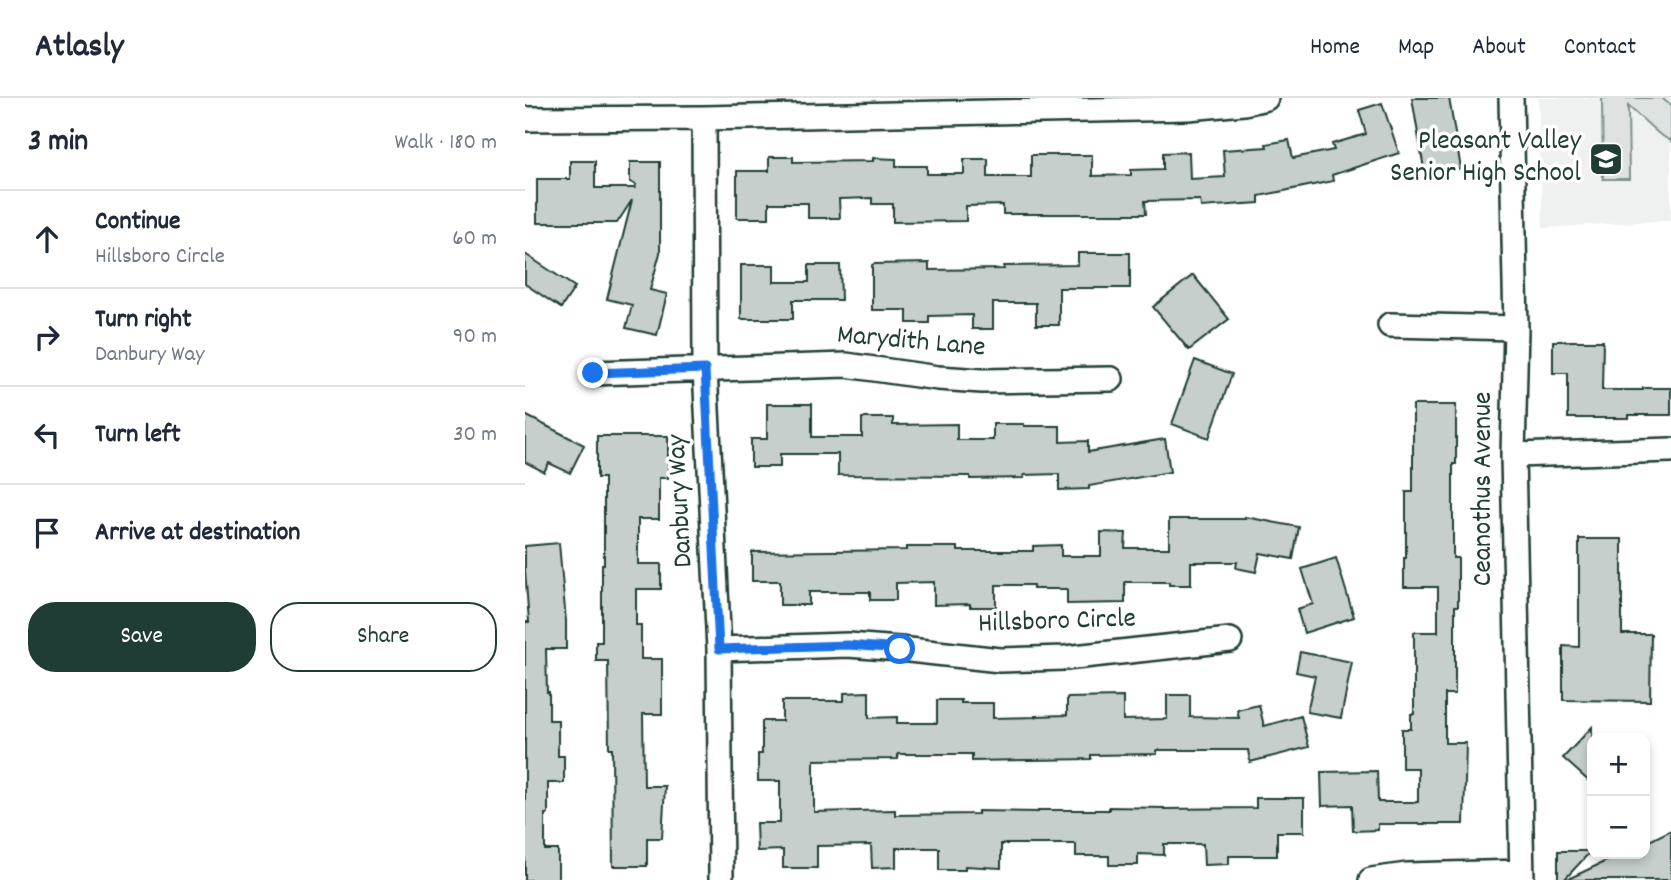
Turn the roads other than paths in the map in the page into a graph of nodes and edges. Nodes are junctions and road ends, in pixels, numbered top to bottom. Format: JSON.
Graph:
{"nodes":[{"id":1,"x":1511,"y":98,"type":"edge"},
{"id":2,"x":1251,"y":100,"type":"edge"},
{"id":3,"x":704,"y":118,"type":"junction"},
{"id":4,"x":525,"y":119,"type":"edge"},
{"id":5,"x":1390,"y":326,"type":"dead end"},
{"id":6,"x":1515,"y":328,"type":"junction"},
{"id":7,"x":705,"y":369,"type":"junction"},
{"id":8,"x":593,"y":373,"type":"dead end"},
{"id":9,"x":1111,"y":379,"type":"dead end"},
{"id":10,"x":1671,"y":450,"type":"edge"},
{"id":11,"x":1513,"y":454,"type":"junction"},
{"id":12,"x":1230,"y":640,"type":"dead end"},
{"id":13,"x":719,"y":649,"type":"junction"},
{"id":14,"x":1521,"y":876,"type":"edge"},
{"id":15,"x":721,"y":880,"type":"edge"},
{"id":16,"x":1371,"y":880,"type":"edge"}],
"edges":[{"from":1,"to":6,"type":"street","name":"Ceanothus Avenue"},
{"from":2,"to":3,"type":"street"},
{"from":3,"to":4,"type":"street"},
{"from":3,"to":7,"type":"street","name":"Danbury Way"},
{"from":5,"to":6,"type":"street"},
{"from":6,"to":11,"type":"street","name":"Ceanothus Avenue"},
{"from":7,"to":8,"type":"street","name":"Marydith Lane"},
{"from":7,"to":9,"type":"street","name":"Marydith Lane"},
{"from":7,"to":13,"type":"street","name":"Danbury Way"},
{"from":10,"to":11,"type":"street"},
{"from":11,"to":14,"type":"street","name":"Ceanothus Avenue"},
{"from":12,"to":13,"type":"street","name":"Hillsboro Circle"},
{"from":13,"to":15,"type":"street","name":"Danbury Way"},
{"from":14,"to":16,"type":"street"}]}
